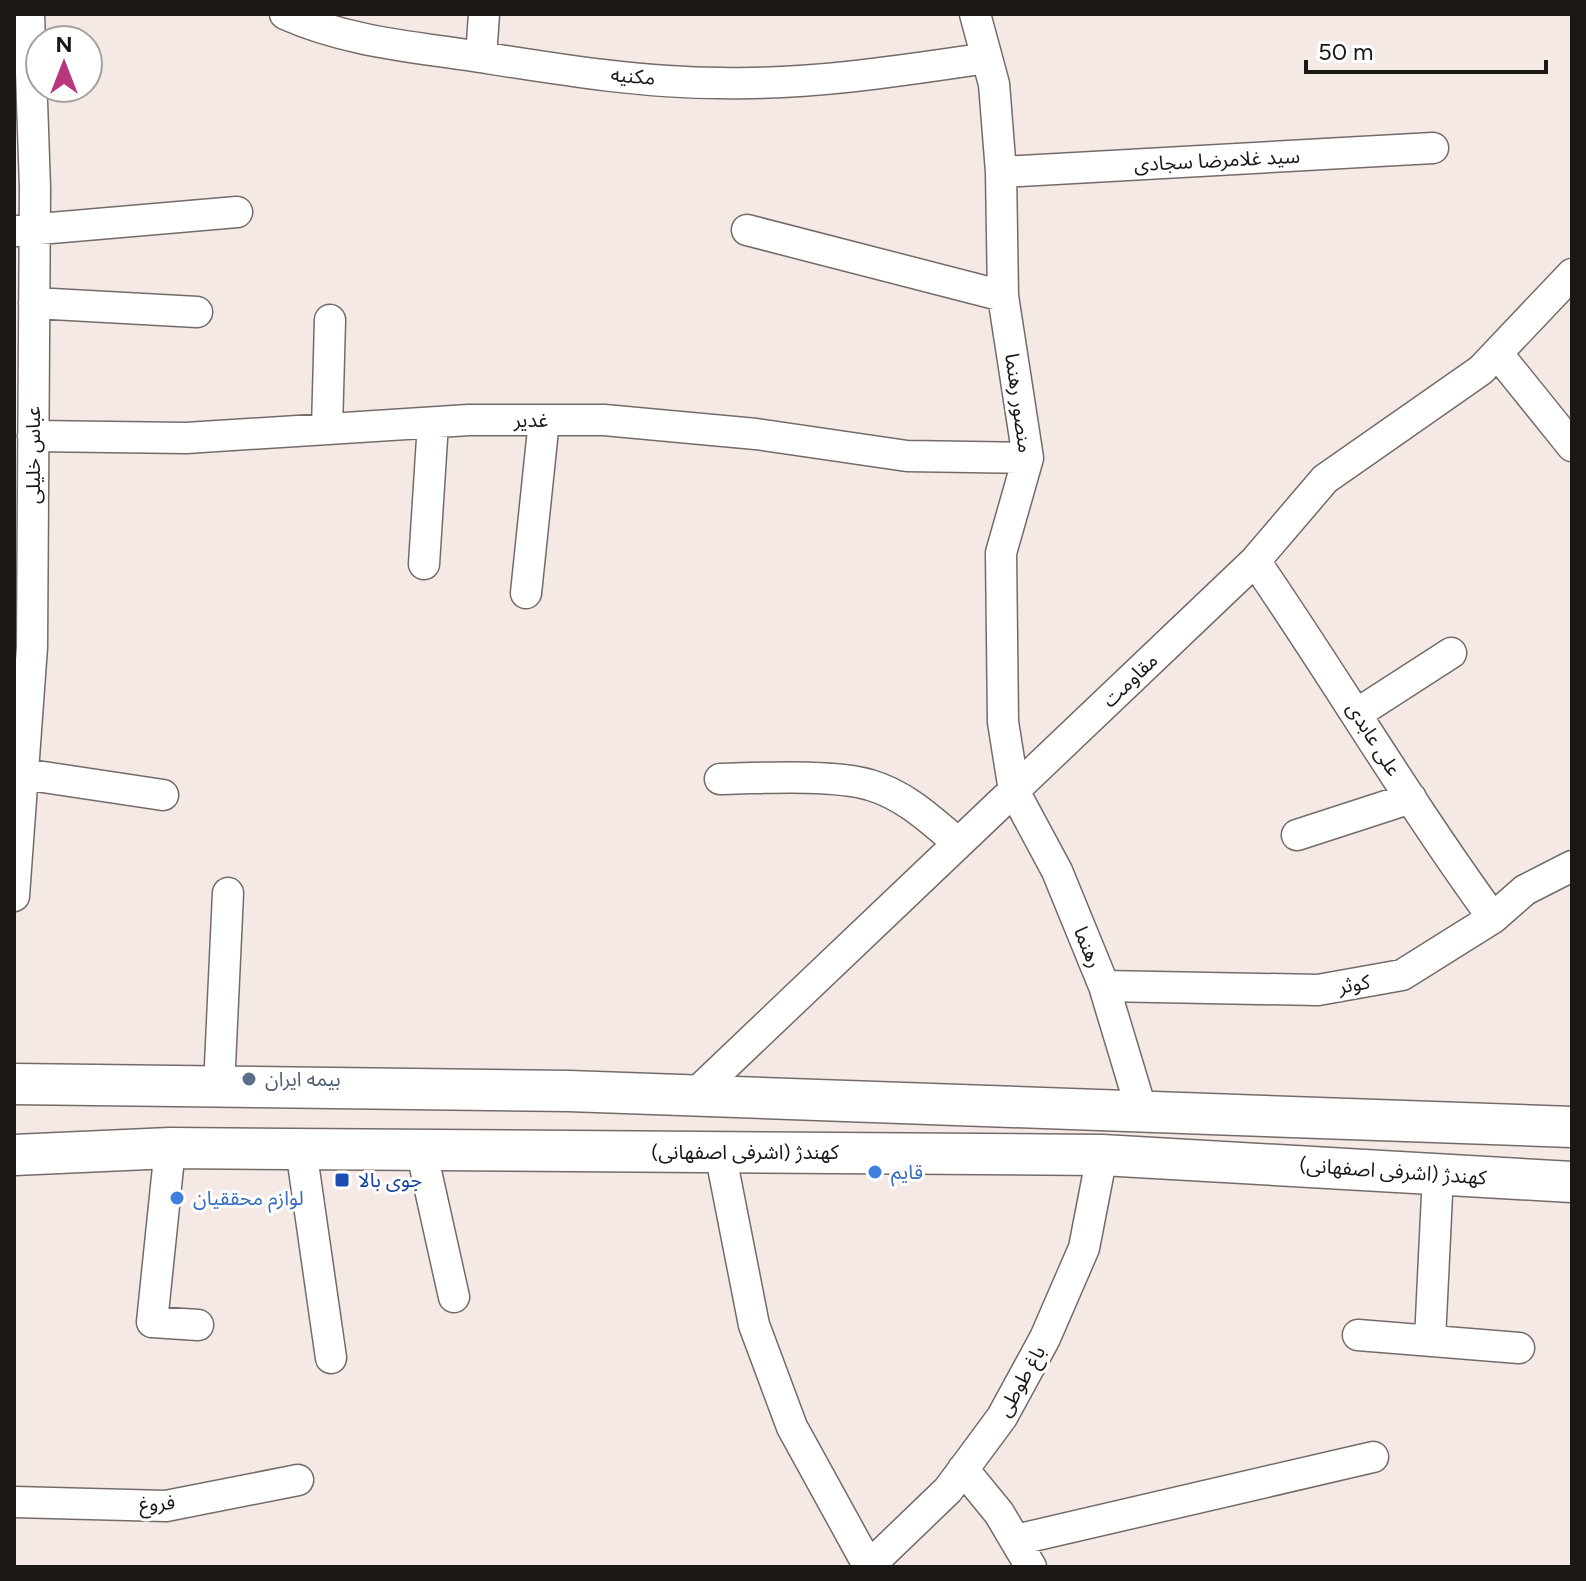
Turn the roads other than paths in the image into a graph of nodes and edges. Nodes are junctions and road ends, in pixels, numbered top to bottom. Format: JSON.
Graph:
{"nodes":[{"id":1,"x":29,"y":14,"type":"edge"},
{"id":2,"x":285,"y":14,"type":"edge"},
{"id":3,"x":484,"y":14,"type":"edge"},
{"id":4,"x":975,"y":14,"type":"edge"},
{"id":5,"x":481,"y":57,"type":"junction"},
{"id":6,"x":987,"y":58,"type":"junction"},
{"id":7,"x":1433,"y":148,"type":"dead end"},
{"id":8,"x":24,"y":149,"type":"edge"},
{"id":9,"x":1001,"y":172,"type":"junction"},
{"id":10,"x":237,"y":212,"type":"dead end"},
{"id":11,"x":747,"y":230,"type":"dead end"},
{"id":12,"x":24,"y":232,"type":"edge"},
{"id":13,"x":1572,"y":274,"type":"edge"},
{"id":14,"x":1003,"y":296,"type":"junction"},
{"id":15,"x":34,"y":303,"type":"junction"},
{"id":16,"x":197,"y":312,"type":"dead end"},
{"id":17,"x":330,"y":320,"type":"dead end"},
{"id":18,"x":1497,"y":353,"type":"junction"},
{"id":19,"x":24,"y":400,"type":"edge"},
{"id":20,"x":544,"y":420,"type":"junction"},
{"id":21,"x":433,"y":423,"type":"junction"},
{"id":22,"x":327,"y":429,"type":"junction"},
{"id":23,"x":33,"y":436,"type":"junction"},
{"id":24,"x":1572,"y":446,"type":"edge"},
{"id":25,"x":1028,"y":458,"type":"junction"},
{"id":26,"x":1255,"y":561,"type":"junction"},
{"id":27,"x":424,"y":564,"type":"dead end"},
{"id":28,"x":526,"y":593,"type":"dead end"},
{"id":29,"x":1451,"y":653,"type":"dead end"},
{"id":30,"x":1358,"y":713,"type":"junction"},
{"id":31,"x":20,"y":730,"type":"edge"},
{"id":32,"x":23,"y":774,"type":"junction"},
{"id":33,"x":720,"y":779,"type":"dead end"},
{"id":34,"x":1014,"y":791,"type":"junction"},
{"id":35,"x":163,"y":795,"type":"dead end"},
{"id":36,"x":1411,"y":798,"type":"junction"},
{"id":37,"x":1297,"y":835,"type":"dead end"},
{"id":38,"x":958,"y":843,"type":"junction"},
{"id":39,"x":1572,"y":866,"type":"edge"},
{"id":40,"x":228,"y":893,"type":"dead end"},
{"id":41,"x":14,"y":896,"type":"edge"},
{"id":42,"x":1493,"y":918,"type":"junction"},
{"id":43,"x":1104,"y":986,"type":"junction"},
{"id":44,"x":14,"y":1084,"type":"edge"},
{"id":45,"x":219,"y":1087,"type":"junction"},
{"id":46,"x":693,"y":1096,"type":"junction"},
{"id":47,"x":1142,"y":1112,"type":"junction"},
{"id":48,"x":1432,"y":1122,"type":"junction"},
{"id":49,"x":1572,"y":1127,"type":"edge"},
{"id":50,"x":170,"y":1148,"type":"junction"},
{"id":51,"x":301,"y":1149,"type":"junction"},
{"id":52,"x":421,"y":1149,"type":"junction"},
{"id":53,"x":720,"y":1152,"type":"junction"},
{"id":54,"x":14,"y":1155,"type":"edge"},
{"id":55,"x":1102,"y":1155,"type":"junction"},
{"id":56,"x":1200,"y":1158,"type":"junction"},
{"id":57,"x":1566,"y":1171,"type":"edge"},
{"id":58,"x":1438,"y":1174,"type":"junction"},
{"id":59,"x":454,"y":1297,"type":"dead end"},
{"id":60,"x":198,"y":1325,"type":"dead end"},
{"id":61,"x":1358,"y":1335,"type":"dead end"},
{"id":62,"x":1430,"y":1340,"type":"junction"},
{"id":63,"x":1519,"y":1348,"type":"dead end"},
{"id":64,"x":331,"y":1358,"type":"dead end"},
{"id":65,"x":1373,"y":1457,"type":"dead end"},
{"id":66,"x":963,"y":1469,"type":"junction"},
{"id":67,"x":298,"y":1480,"type":"dead end"},
{"id":68,"x":14,"y":1502,"type":"edge"},
{"id":69,"x":1016,"y":1540,"type":"junction"},
{"id":70,"x":869,"y":1567,"type":"edge"},
{"id":71,"x":1031,"y":1567,"type":"edge"}],
"edges":[{"from":1,"to":8,"type":"street","name":"عباس خلیلی"},
{"from":2,"to":5,"type":"street","name":"مکنیه"},
{"from":3,"to":5,"type":"street"},
{"from":4,"to":6,"type":"street","name":"منصور رهنما"},
{"from":5,"to":6,"type":"street","name":"مکنیه"},
{"from":6,"to":9,"type":"street","name":"منصور رهنما"},
{"from":7,"to":9,"type":"street","name":"سید غلامرضا سجادی"},
{"from":8,"to":12,"type":"street","name":"عباس خلیلی"},
{"from":9,"to":14,"type":"street","name":"منصور رهنما"},
{"from":10,"to":12,"type":"street"},
{"from":11,"to":14,"type":"street"},
{"from":12,"to":15,"type":"street","name":"عباس خلیلی"},
{"from":13,"to":18,"type":"street","name":"مقاومت"},
{"from":14,"to":25,"type":"street","name":"منصور رهنما"},
{"from":15,"to":16,"type":"street"},
{"from":15,"to":19,"type":"street","name":"عباس خلیلی"},
{"from":17,"to":22,"type":"street"},
{"from":18,"to":24,"type":"street"},
{"from":18,"to":26,"type":"street","name":"مقاومت"},
{"from":19,"to":23,"type":"street","name":"عباس خلیلی"},
{"from":20,"to":21,"type":"street","name":"غدیر"},
{"from":20,"to":25,"type":"street","name":"غدیر"},
{"from":20,"to":28,"type":"street"},
{"from":21,"to":22,"type":"street","name":"غدیر"},
{"from":21,"to":27,"type":"street"},
{"from":22,"to":23,"type":"street","name":"غدیر"},
{"from":23,"to":31,"type":"street","name":"عباس خلیلی"},
{"from":25,"to":34,"type":"street","name":"منصور رهنما"},
{"from":26,"to":30,"type":"street","name":"علی عابدی"},
{"from":26,"to":34,"type":"street","name":"مقاومت"},
{"from":29,"to":30,"type":"street"},
{"from":30,"to":36,"type":"street","name":"علی عابدی"},
{"from":31,"to":32,"type":"street","name":"عباس خلیلی"},
{"from":32,"to":35,"type":"street"},
{"from":32,"to":41,"type":"street","name":"عباس خلیلی"},
{"from":33,"to":38,"type":"street"},
{"from":34,"to":38,"type":"street","name":"مقاومت"},
{"from":34,"to":43,"type":"street","name":"رهنما"},
{"from":36,"to":37,"type":"street"},
{"from":36,"to":42,"type":"street","name":"علی عابدی"},
{"from":38,"to":46,"type":"street","name":"مقاومت"},
{"from":39,"to":42,"type":"street","name":"کوثر"},
{"from":40,"to":45,"type":"street"},
{"from":42,"to":43,"type":"street","name":"کوثر"},
{"from":43,"to":47,"type":"street","name":"رهنما"},
{"from":44,"to":45,"type":"main road"},
{"from":45,"to":46,"type":"main road"},
{"from":46,"to":47,"type":"main road"},
{"from":47,"to":48,"type":"main road"},
{"from":48,"to":49,"type":"main road"},
{"from":48,"to":56,"type":"main road"},
{"from":50,"to":51,"type":"main road","name":"کهندژ (اشرفی اصفهانی)"},
{"from":50,"to":54,"type":"main road","name":"کهندژ (اشرفی اصفهانی)"},
{"from":50,"to":60,"type":"street"},
{"from":51,"to":52,"type":"main road","name":"کهندژ (اشرفی اصفهانی)"},
{"from":51,"to":64,"type":"street"},
{"from":52,"to":53,"type":"main road","name":"کهندژ (اشرفی اصفهانی)"},
{"from":52,"to":59,"type":"street"},
{"from":53,"to":55,"type":"main road","name":"کهندژ (اشرفی اصفهانی)"},
{"from":53,"to":70,"type":"street","name":"باغ طوطی"},
{"from":55,"to":56,"type":"main road","name":"کهندژ (اشرفی اصفهانی)"},
{"from":55,"to":66,"type":"street","name":"باغ طوطی"},
{"from":56,"to":58,"type":"main road","name":"کهندژ (اشرفی اصفهانی)"},
{"from":57,"to":58,"type":"main road","name":"کهندژ (اشرفی اصفهانی)"},
{"from":58,"to":62,"type":"street"},
{"from":61,"to":62,"type":"street"},
{"from":62,"to":63,"type":"street"},
{"from":65,"to":69,"type":"street"},
{"from":66,"to":69,"type":"street"},
{"from":66,"to":70,"type":"street","name":"باغ طوطی"},
{"from":67,"to":68,"type":"street","name":"فروغ"},
{"from":69,"to":71,"type":"street"}]}
